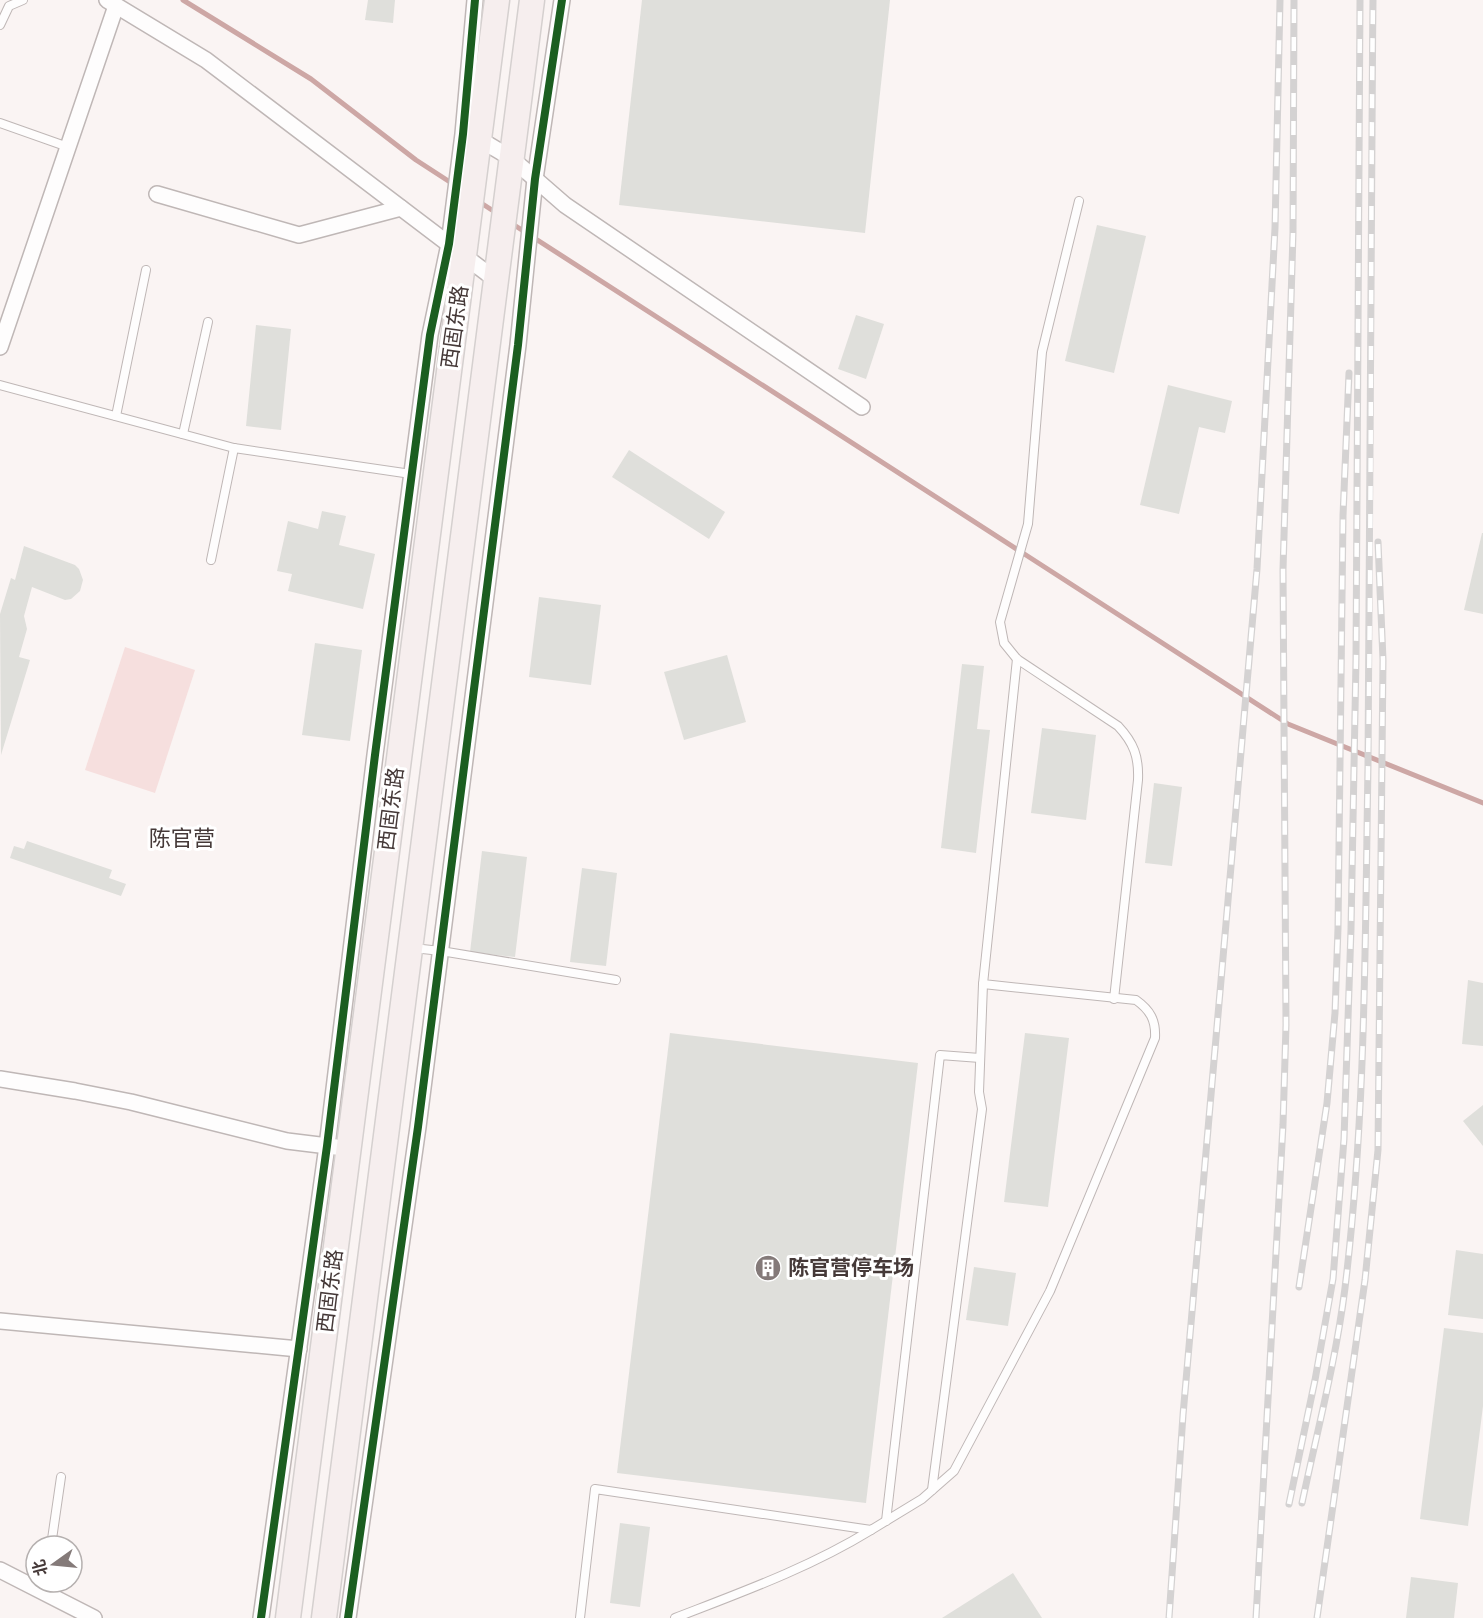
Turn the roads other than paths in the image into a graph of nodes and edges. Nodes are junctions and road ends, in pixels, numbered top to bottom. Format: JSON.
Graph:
{"nodes":[{"id":1,"x":22,"y":0,"type":"edge"},
{"id":2,"x":475,"y":0,"type":"edge"},
{"id":3,"x":497,"y":0,"type":"edge"},
{"id":4,"x":532,"y":0,"type":"edge"},
{"id":5,"x":562,"y":0,"type":"edge"},
{"id":6,"x":111,"y":3,"type":"edge"},
{"id":7,"x":0,"y":25,"type":"edge"},
{"id":8,"x":0,"y":123,"type":"edge"},
{"id":9,"x":68,"y":147,"type":"junction"},
{"id":10,"x":472,"y":149,"type":"junction"},
{"id":11,"x":509,"y":168,"type":"junction"},
{"id":12,"x":534,"y":186,"type":"junction"},
{"id":13,"x":157,"y":194,"type":"dead end"},
{"id":14,"x":1079,"y":201,"type":"dead end"},
{"id":15,"x":401,"y":208,"type":"junction"},
{"id":16,"x":458,"y":241,"type":"junction"},
{"id":17,"x":146,"y":270,"type":"dead end"},
{"id":18,"x":496,"y":280,"type":"junction"},
{"id":19,"x":208,"y":322,"type":"dead end"},
{"id":20,"x":0,"y":347,"type":"edge"},
{"id":21,"x":0,"y":385,"type":"edge"},
{"id":22,"x":862,"y":407,"type":"dead end"},
{"id":23,"x":116,"y":416,"type":"junction"},
{"id":24,"x":183,"y":434,"type":"junction"},
{"id":25,"x":234,"y":448,"type":"junction"},
{"id":26,"x":411,"y":474,"type":"junction"},
{"id":27,"x":211,"y":560,"type":"dead end"},
{"id":28,"x":1017,"y":659,"type":"junction"},
{"id":29,"x":410,"y":948,"type":"junction"},
{"id":30,"x":441,"y":951,"type":"junction"},
{"id":31,"x":616,"y":980,"type":"dead end"},
{"id":32,"x":983,"y":984,"type":"junction"},
{"id":33,"x":1114,"y":999,"type":"junction"},
{"id":34,"x":980,"y":1058,"type":"junction"},
{"id":35,"x":0,"y":1079,"type":"edge"},
{"id":36,"x":338,"y":1148,"type":"junction"},
{"id":37,"x":0,"y":1321,"type":"edge"},
{"id":38,"x":299,"y":1349,"type":"junction"},
{"id":39,"x":61,"y":1478,"type":"dead end"},
{"id":40,"x":932,"y":1490,"type":"junction"},
{"id":41,"x":886,"y":1521,"type":"junction"},
{"id":42,"x":871,"y":1530,"type":"junction"},
{"id":43,"x":53,"y":1534,"type":"edge"},
{"id":44,"x":0,"y":1570,"type":"edge"},
{"id":45,"x":24,"y":1579,"type":"edge"},
{"id":46,"x":55,"y":1594,"type":"edge"},
{"id":47,"x":94,"y":1618,"type":"edge"},
{"id":48,"x":261,"y":1618,"type":"edge"},
{"id":49,"x":288,"y":1618,"type":"edge"},
{"id":50,"x":324,"y":1618,"type":"edge"},
{"id":51,"x":348,"y":1618,"type":"edge"},
{"id":52,"x":580,"y":1618,"type":"edge"},
{"id":53,"x":675,"y":1618,"type":"edge"}],
"edges":[{"from":1,"to":7,"type":"lane"},
{"from":2,"to":10,"type":"street"},
{"from":3,"to":10,"type":"main road","name":"西固东路"},
{"from":4,"to":11,"type":"main road","name":"西固东路"},
{"from":5,"to":12,"type":"street"},
{"from":6,"to":9,"type":"street"},
{"from":6,"to":15,"type":"street"},
{"from":8,"to":9,"type":"lane"},
{"from":9,"to":20,"type":"street"},
{"from":10,"to":11,"type":"street"},
{"from":10,"to":16,"type":"main road","name":"西固东路"},
{"from":11,"to":12,"type":"street"},
{"from":11,"to":18,"type":"main road","name":"西固东路"},
{"from":12,"to":22,"type":"street"},
{"from":12,"to":30,"type":"street"},
{"from":13,"to":15,"type":"street"},
{"from":14,"to":28,"type":"lane"},
{"from":15,"to":16,"type":"street"},
{"from":16,"to":18,"type":"street"},
{"from":16,"to":26,"type":"street"},
{"from":16,"to":36,"type":"main road","name":"西固东路"},
{"from":17,"to":23,"type":"lane"},
{"from":18,"to":29,"type":"main road","name":"西固东路"},
{"from":19,"to":24,"type":"lane"},
{"from":21,"to":23,"type":"lane"},
{"from":23,"to":24,"type":"lane"},
{"from":24,"to":25,"type":"lane"},
{"from":25,"to":26,"type":"lane"},
{"from":25,"to":27,"type":"lane"},
{"from":26,"to":36,"type":"street"},
{"from":28,"to":32,"type":"lane"},
{"from":28,"to":33,"type":"lane"},
{"from":29,"to":30,"type":"lane"},
{"from":29,"to":50,"type":"main road","name":"西固东路"},
{"from":30,"to":31,"type":"lane"},
{"from":30,"to":51,"type":"street"},
{"from":32,"to":33,"type":"lane"},
{"from":32,"to":34,"type":"lane"},
{"from":33,"to":40,"type":"lane"},
{"from":34,"to":40,"type":"lane"},
{"from":34,"to":41,"type":"lane"},
{"from":35,"to":36,"type":"street"},
{"from":36,"to":38,"type":"street"},
{"from":36,"to":49,"type":"main road","name":"西固东路"},
{"from":37,"to":38,"type":"street"},
{"from":38,"to":48,"type":"street"},
{"from":39,"to":43,"type":"lane"},
{"from":40,"to":41,"type":"lane"},
{"from":41,"to":42,"type":"lane"},
{"from":42,"to":52,"type":"lane"},
{"from":42,"to":53,"type":"lane"},
{"from":44,"to":45,"type":"street"},
{"from":46,"to":47,"type":"street"}]}
